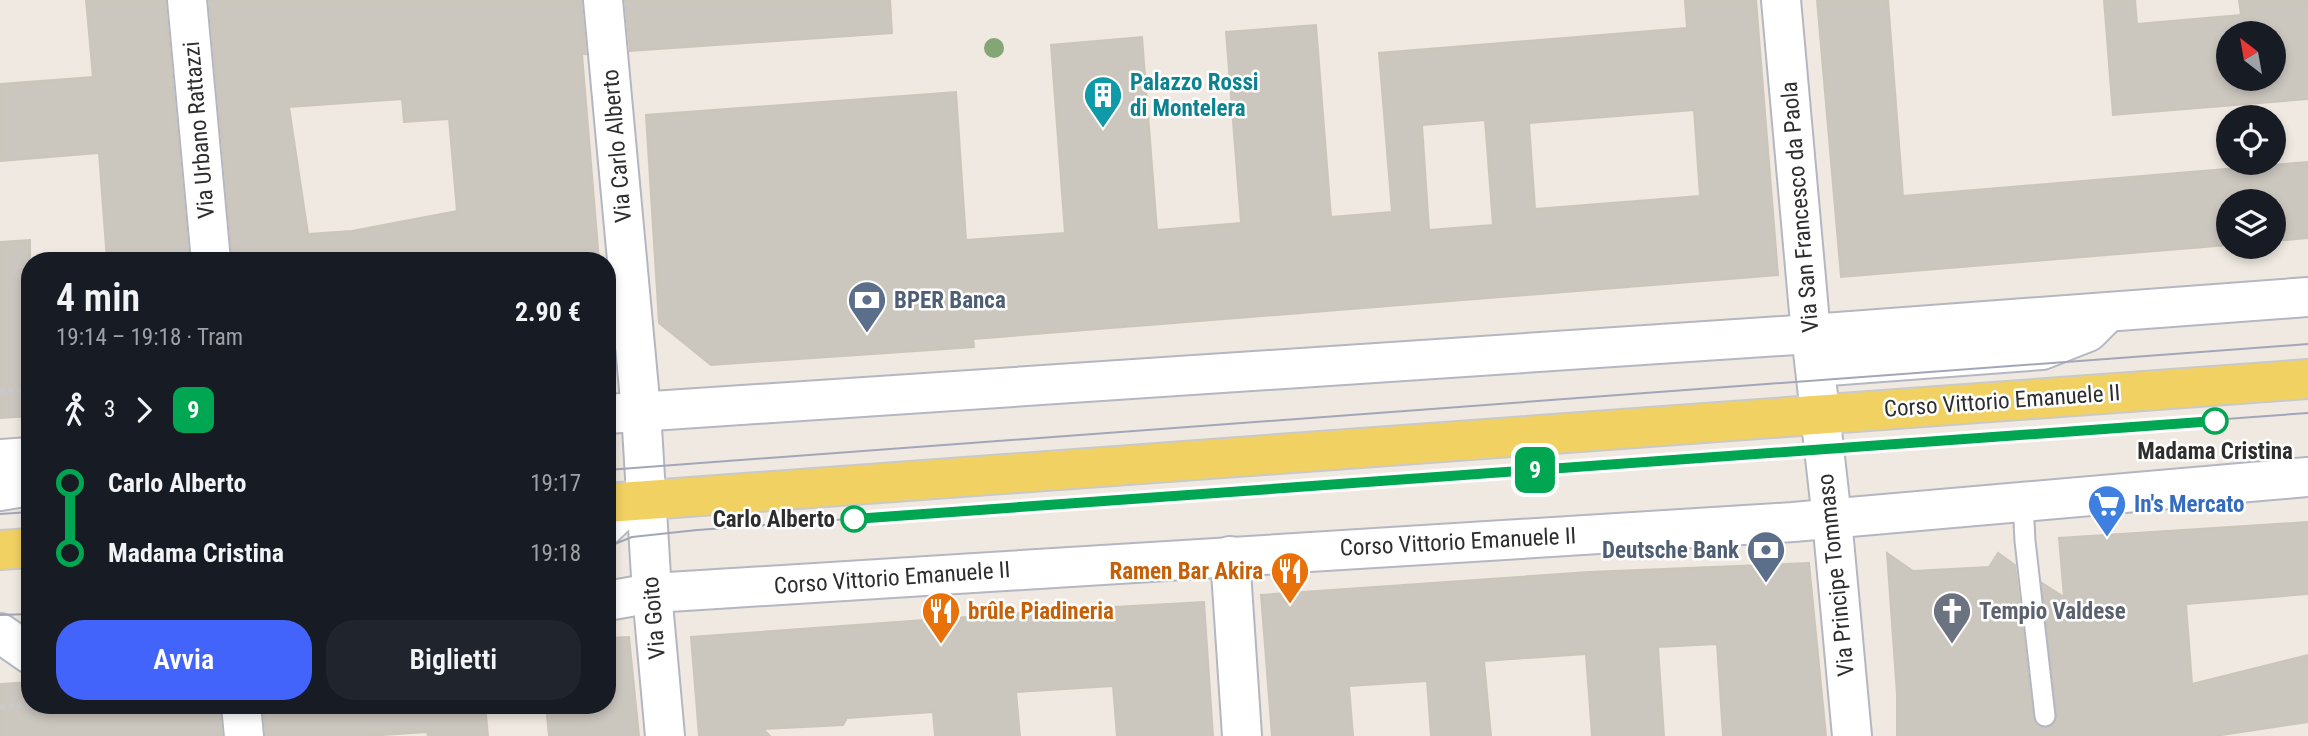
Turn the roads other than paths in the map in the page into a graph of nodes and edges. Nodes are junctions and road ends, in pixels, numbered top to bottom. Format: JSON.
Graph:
{"nodes":[{"id":1,"x":187,"y":0,"type":"edge"},
{"id":2,"x":603,"y":0,"type":"edge"},
{"id":3,"x":1782,"y":0,"type":"edge"},
{"id":4,"x":210,"y":252,"type":"edge"},
{"id":5,"x":616,"y":252,"type":"edge"},
{"id":6,"x":616,"y":256,"type":"edge"},
{"id":7,"x":2308,"y":297,"type":"edge"},
{"id":8,"x":1813,"y":351,"type":"junction"},
{"id":9,"x":2308,"y":379,"type":"edge"},
{"id":10,"x":624,"y":413,"type":"edge"},
{"id":11,"x":1819,"y":414,"type":"junction"},
{"id":12,"x":21,"y":458,"type":"edge"},
{"id":13,"x":0,"y":459,"type":"edge"},
{"id":14,"x":2308,"y":477,"type":"edge"},
{"id":15,"x":21,"y":488,"type":"edge"},
{"id":16,"x":0,"y":491,"type":"edge"},
{"id":17,"x":645,"y":501,"type":"junction"},
{"id":18,"x":2023,"y":502,"type":"junction"},
{"id":19,"x":616,"y":503,"type":"edge"},
{"id":20,"x":1832,"y":519,"type":"junction"},
{"id":21,"x":616,"y":528,"type":"edge"},
{"id":22,"x":21,"y":549,"type":"edge"},
{"id":23,"x":0,"y":550,"type":"edge"},
{"id":24,"x":1230,"y":556,"type":"junction"},
{"id":25,"x":652,"y":593,"type":"junction"},
{"id":26,"x":616,"y":599,"type":"edge"},
{"id":27,"x":0,"y":633,"type":"edge"},
{"id":28,"x":21,"y":648,"type":"edge"},
{"id":29,"x":21,"y":655,"type":"edge"},
{"id":30,"x":0,"y":657,"type":"edge"},
{"id":31,"x":242,"y":714,"type":"edge"},
{"id":32,"x":2045,"y":716,"type":"dead end"},
{"id":33,"x":244,"y":736,"type":"edge"},
{"id":34,"x":665,"y":736,"type":"edge"},
{"id":35,"x":1242,"y":736,"type":"edge"},
{"id":36,"x":1852,"y":736,"type":"edge"}],
"edges":[{"from":1,"to":4,"type":"street","name":"Via Urbano Rattazzi"},
{"from":2,"to":5,"type":"street","name":"Via Carlo Alberto"},
{"from":3,"to":8,"type":"street","name":"Via San Francesco da Paola"},
{"from":6,"to":10,"type":"street","name":"Via Carlo Alberto"},
{"from":7,"to":8,"type":"street"},
{"from":8,"to":10,"type":"street"},
{"from":8,"to":11,"type":"street","name":"Via San Francesco da Paola"},
{"from":9,"to":11,"type":"main road","name":"Corso Vittorio Emanuele II"},
{"from":10,"to":17,"type":"street","name":"Via Carlo Alberto"},
{"from":11,"to":17,"type":"main road","name":"Corso Vittorio Emanuele II"},
{"from":11,"to":20,"type":"street","name":"Via Principe Tommaso"},
{"from":12,"to":13,"type":"street"},
{"from":14,"to":18,"type":"street","name":"Corso Vittorio Emanuele II"},
{"from":15,"to":16,"type":"street"},
{"from":17,"to":19,"type":"main road","name":"Corso Vittorio Emanuele II"},
{"from":17,"to":21,"type":"lane"},
{"from":17,"to":25,"type":"street","name":"Via Goito"},
{"from":18,"to":20,"type":"street","name":"Corso Vittorio Emanuele II"},
{"from":18,"to":32,"type":"lane"},
{"from":20,"to":24,"type":"street","name":"Corso Vittorio Emanuele II"},
{"from":20,"to":36,"type":"street","name":"Via Principe Tommaso"},
{"from":22,"to":23,"type":"main road"},
{"from":24,"to":25,"type":"street","name":"Corso Vittorio Emanuele II"},
{"from":24,"to":35,"type":"street"},
{"from":25,"to":26,"type":"street","name":"Corso Vittorio Emanuele II"},
{"from":25,"to":34,"type":"street","name":"Via Goito"},
{"from":27,"to":28,"type":"street"},
{"from":29,"to":30,"type":"street"},
{"from":31,"to":33,"type":"street"}]}
